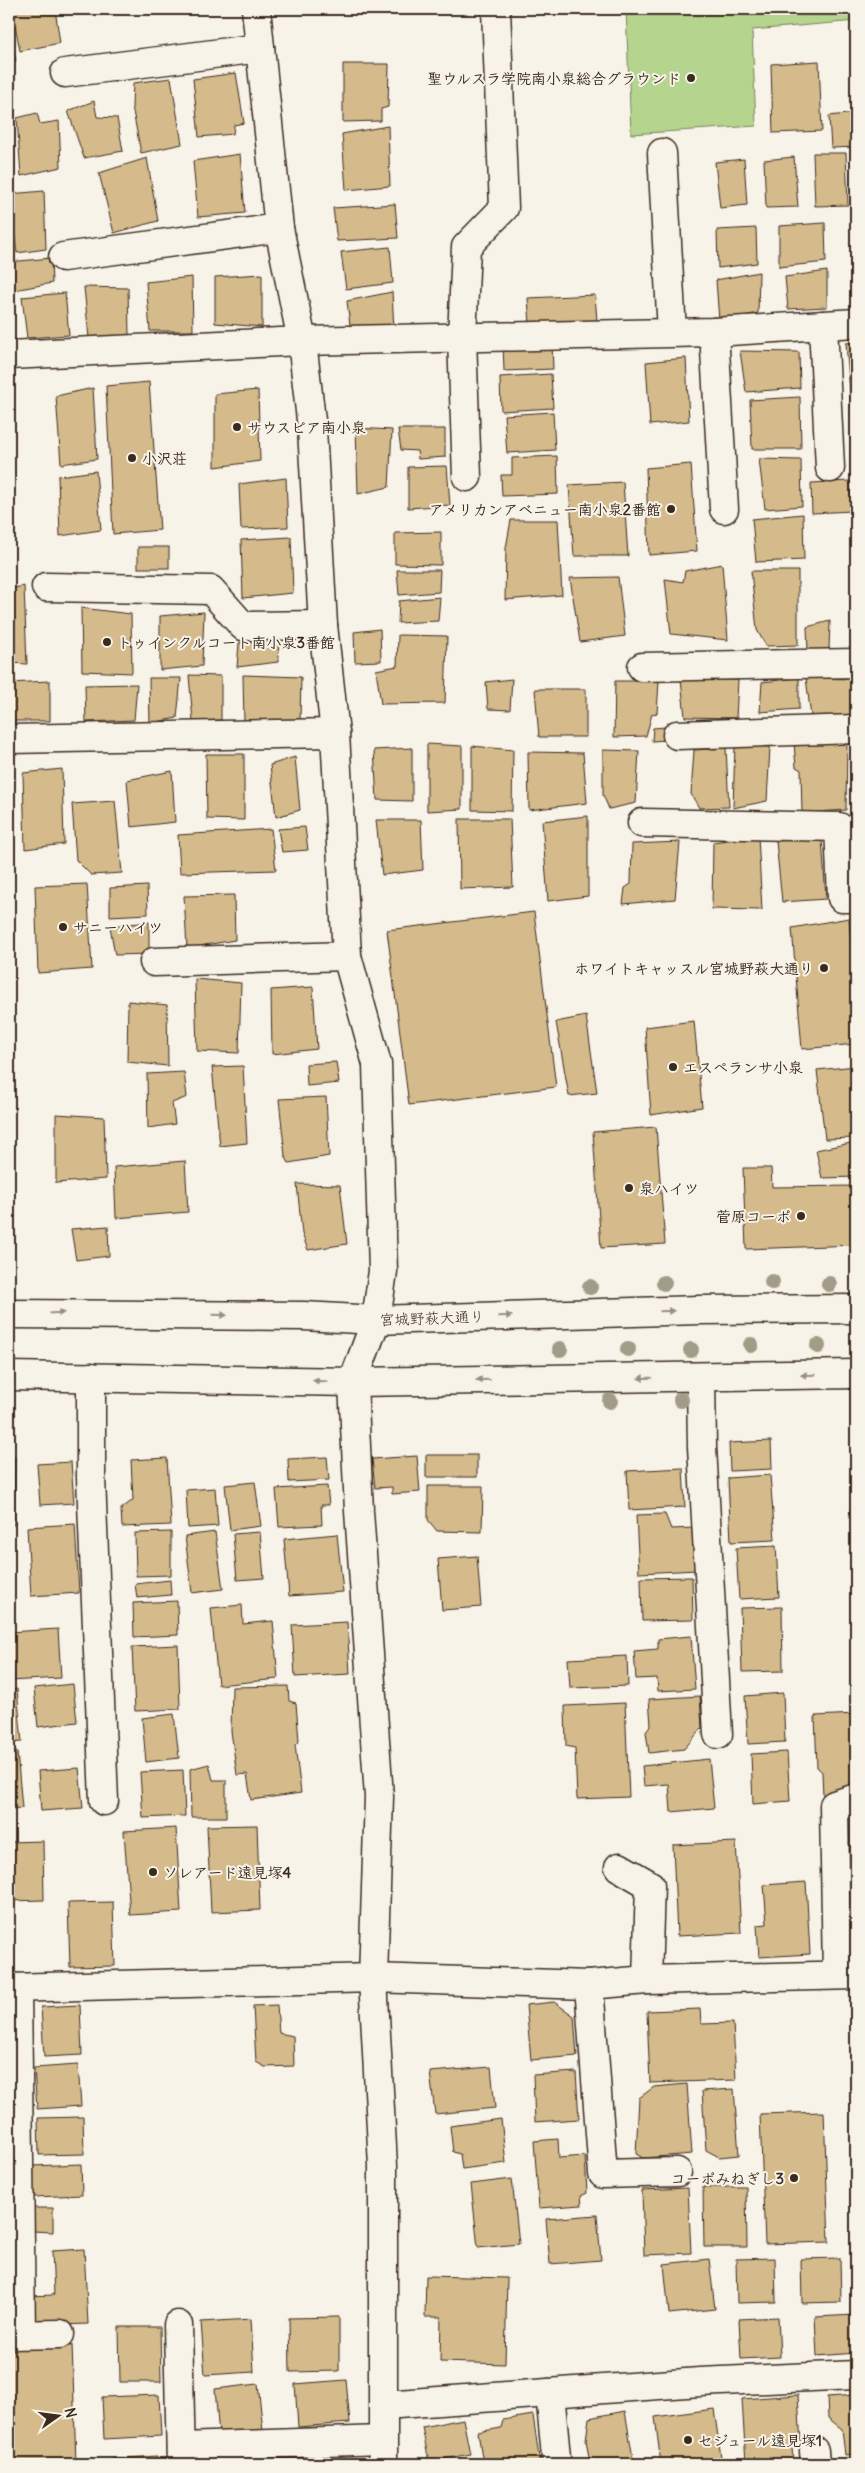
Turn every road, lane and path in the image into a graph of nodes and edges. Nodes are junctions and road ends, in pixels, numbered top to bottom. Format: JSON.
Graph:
{"nodes":[{"id":1,"x":256,"y":9,"type":"edge"},
{"id":2,"x":496,"y":9,"type":"edge"},
{"id":3,"x":260,"y":48,"type":"junction"},
{"id":4,"x":65,"y":72,"type":"dead end"},
{"id":5,"x":662,"y":153,"type":"dead end"},
{"id":6,"x":279,"y":228,"type":"junction"},
{"id":7,"x":63,"y":257,"type":"dead end"},
{"id":8,"x":856,"y":323,"type":"edge"},
{"id":9,"x":823,"y":325,"type":"junction"},
{"id":10,"x":672,"y":332,"type":"junction"},
{"id":11,"x":714,"y":332,"type":"junction"},
{"id":12,"x":462,"y":338,"type":"junction"},
{"id":13,"x":302,"y":341,"type":"junction"},
{"id":14,"x":9,"y":355,"type":"edge"},
{"id":15,"x":830,"y":468,"type":"dead end"},
{"id":16,"x":467,"y":477,"type":"dead end"},
{"id":17,"x":724,"y":509,"type":"dead end"},
{"id":18,"x":46,"y":587,"type":"dead end"},
{"id":19,"x":323,"y":625,"type":"junction"},
{"id":20,"x":856,"y":663,"type":"edge"},
{"id":21,"x":642,"y":667,"type":"dead end"},
{"id":22,"x":856,"y":729,"type":"edge"},
{"id":23,"x":335,"y":733,"type":"junction"},
{"id":24,"x":677,"y":735,"type":"dead end"},
{"id":25,"x":9,"y":739,"type":"edge"},
{"id":26,"x":642,"y":822,"type":"dead end"},
{"id":27,"x":856,"y":898,"type":"edge"},
{"id":28,"x":347,"y":956,"type":"junction"},
{"id":29,"x":154,"y":962,"type":"dead end"},
{"id":30,"x":856,"y":1309,"type":"edge"},
{"id":31,"x":9,"y":1314,"type":"edge"},
{"id":32,"x":376,"y":1320,"type":"junction"},
{"id":33,"x":856,"y":1374,"type":"edge"},
{"id":34,"x":9,"y":1376,"type":"edge"},
{"id":35,"x":91,"y":1377,"type":"junction"},
{"id":36,"x":701,"y":1378,"type":"junction"},
{"id":37,"x":353,"y":1382,"type":"junction"},
{"id":38,"x":718,"y":1734,"type":"dead end"},
{"id":39,"x":856,"y":1798,"type":"edge"},
{"id":40,"x":104,"y":1801,"type":"dead end"},
{"id":41,"x":619,"y":1867,"type":"dead end"},
{"id":42,"x":846,"y":1975,"type":"edge"},
{"id":43,"x":373,"y":1978,"type":"junction"},
{"id":44,"x":647,"y":1980,"type":"junction"},
{"id":45,"x":589,"y":1985,"type":"junction"},
{"id":46,"x":13,"y":1988,"type":"edge"},
{"id":47,"x":677,"y":2172,"type":"dead end"},
{"id":48,"x":178,"y":2325,"type":"dead end"},
{"id":49,"x":15,"y":2334,"type":"edge"},
{"id":50,"x":60,"y":2334,"type":"dead end"},
{"id":51,"x":856,"y":2375,"type":"edge"},
{"id":52,"x":550,"y":2392,"type":"junction"},
{"id":53,"x":384,"y":2405,"type":"junction"},
{"id":54,"x":383,"y":2452,"type":"edge"},
{"id":55,"x":181,"y":2456,"type":"edge"},
{"id":56,"x":556,"y":2457,"type":"dead end"}],
"edges":[{"from":1,"to":3,"type":"street"},
{"from":2,"to":12,"type":"street"},
{"from":3,"to":4,"type":"street"},
{"from":3,"to":6,"type":"street"},
{"from":5,"to":10,"type":"street"},
{"from":6,"to":7,"type":"street"},
{"from":6,"to":13,"type":"street"},
{"from":8,"to":9,"type":"street"},
{"from":9,"to":11,"type":"street"},
{"from":9,"to":15,"type":"street"},
{"from":10,"to":11,"type":"street"},
{"from":10,"to":12,"type":"street"},
{"from":11,"to":17,"type":"street"},
{"from":12,"to":13,"type":"street"},
{"from":12,"to":16,"type":"street"},
{"from":13,"to":14,"type":"street"},
{"from":13,"to":19,"type":"street"},
{"from":18,"to":19,"type":"street"},
{"from":19,"to":23,"type":"street"},
{"from":20,"to":21,"type":"street"},
{"from":22,"to":24,"type":"street"},
{"from":23,"to":25,"type":"street"},
{"from":23,"to":28,"type":"street"},
{"from":26,"to":27,"type":"street"},
{"from":28,"to":29,"type":"street"},
{"from":28,"to":32,"type":"street"},
{"from":32,"to":30,"type":"street","name":"宮城野萩大通り","one_way":true},
{"from":31,"to":32,"type":"street","name":"宮城野萩大通り","one_way":true},
{"from":32,"to":37,"type":"street"},
{"from":33,"to":36,"type":"street","one_way":true},
{"from":34,"to":35,"type":"street"},
{"from":37,"to":35,"type":"street","one_way":true},
{"from":35,"to":40,"type":"street"},
{"from":36,"to":37,"type":"street","one_way":true},
{"from":36,"to":38,"type":"street"},
{"from":37,"to":43,"type":"street"},
{"from":39,"to":42,"type":"street"},
{"from":41,"to":44,"type":"street"},
{"from":42,"to":44,"type":"street"},
{"from":43,"to":45,"type":"street"},
{"from":43,"to":46,"type":"street"},
{"from":43,"to":53,"type":"street"},
{"from":44,"to":45,"type":"street"},
{"from":45,"to":47,"type":"street"},
{"from":46,"to":49,"type":"street"},
{"from":48,"to":55,"type":"street"},
{"from":49,"to":50,"type":"street"},
{"from":51,"to":52,"type":"street"},
{"from":52,"to":53,"type":"street"},
{"from":52,"to":56,"type":"street"},
{"from":53,"to":54,"type":"street"},
{"from":54,"to":55,"type":"street"}]}
